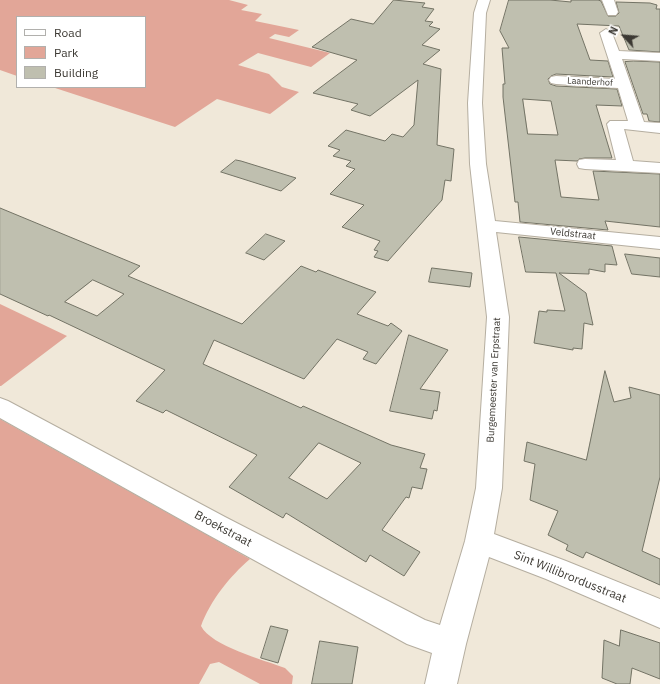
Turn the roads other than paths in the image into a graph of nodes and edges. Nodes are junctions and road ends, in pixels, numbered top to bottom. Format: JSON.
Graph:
{"nodes":[{"id":1,"x":484,"y":0,"type":"edge"},
{"id":2,"x":608,"y":0,"type":"edge"},
{"id":3,"x":612,"y":12,"type":"dead end"},
{"id":4,"x":606,"y":33,"type":"dead end"},
{"id":5,"x":613,"y":55,"type":"junction"},
{"id":6,"x":660,"y":58,"type":"edge"},
{"id":7,"x":556,"y":80,"type":"dead end"},
{"id":8,"x":623,"y":84,"type":"junction"},
{"id":9,"x":632,"y":126,"type":"junction"},
{"id":10,"x":660,"y":128,"type":"edge"},
{"id":11,"x":585,"y":164,"type":"dead end"},
{"id":12,"x":626,"y":166,"type":"junction"},
{"id":13,"x":660,"y":168,"type":"edge"},
{"id":14,"x":487,"y":226,"type":"junction"},
{"id":15,"x":660,"y":243,"type":"edge"},
{"id":16,"x":0,"y":407,"type":"edge"},
{"id":17,"x":479,"y":541,"type":"junction"},
{"id":18,"x":660,"y":614,"type":"edge"},
{"id":19,"x":450,"y":644,"type":"junction"},
{"id":20,"x":441,"y":684,"type":"edge"}],
"edges":[{"from":1,"to":14,"type":"street","name":"Burgemeester van Erpstraat"},
{"from":2,"to":3,"type":"street"},
{"from":4,"to":5,"type":"street","name":"Laanderhof"},
{"from":5,"to":6,"type":"street"},
{"from":5,"to":8,"type":"street","name":"Laanderhof"},
{"from":7,"to":8,"type":"street","name":"Laanderhof"},
{"from":8,"to":9,"type":"street","name":"Laanderhof"},
{"from":9,"to":10,"type":"street"},
{"from":9,"to":12,"type":"street"},
{"from":11,"to":12,"type":"street"},
{"from":12,"to":13,"type":"street"},
{"from":14,"to":15,"type":"street","name":"Veldstraat"},
{"from":14,"to":17,"type":"street","name":"Burgemeester van Erpstraat"},
{"from":16,"to":19,"type":"street","name":"Broekstraat"},
{"from":17,"to":18,"type":"street","name":"Sint Willibrordusstraat"},
{"from":17,"to":19,"type":"street","name":"Burgemeester van Erpstraat"},
{"from":19,"to":20,"type":"street","name":"Burgemeester van Erpstraat"}]}
